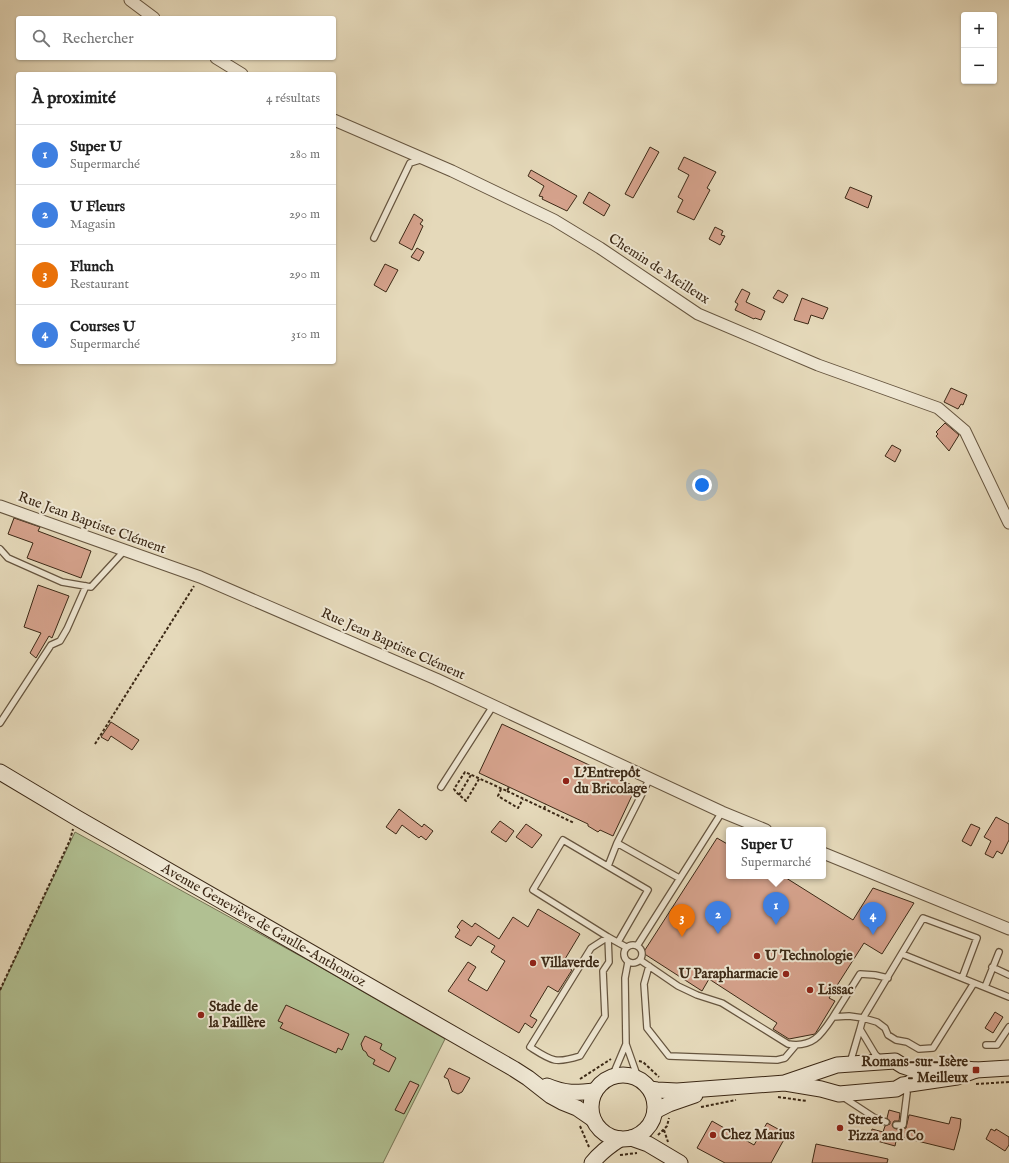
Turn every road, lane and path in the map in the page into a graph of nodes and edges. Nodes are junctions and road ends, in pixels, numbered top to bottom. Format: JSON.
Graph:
{"nodes":[{"id":1,"x":130,"y":0,"type":"edge"},
{"id":2,"x":151,"y":16,"type":"edge"},
{"id":3,"x":219,"y":60,"type":"edge"},
{"id":4,"x":239,"y":72,"type":"edge"},
{"id":5,"x":336,"y":121,"type":"edge"},
{"id":6,"x":423,"y":159,"type":"junction"},
{"id":7,"x":374,"y":238,"type":"dead end"},
{"id":8,"x":0,"y":506,"type":"edge"},
{"id":9,"x":1009,"y":523,"type":"edge"},
{"id":10,"x":0,"y":549,"type":"edge"},
{"id":11,"x":124,"y":550,"type":"junction"},
{"id":12,"x":200,"y":577,"type":"junction"},
{"id":13,"x":86,"y":586,"type":"junction"},
{"id":14,"x":494,"y":706,"type":"junction"},
{"id":15,"x":0,"y":723,"type":"edge"},
{"id":16,"x":95,"y":744,"type":"dead end"},
{"id":17,"x":0,"y":772,"type":"edge"},
{"id":18,"x":472,"y":775,"type":"junction"},
{"id":19,"x":650,"y":778,"type":"junction"},
{"id":20,"x":479,"y":779,"type":"junction"},
{"id":21,"x":441,"y":787,"type":"dead end"},
{"id":22,"x":509,"y":787,"type":"dead end"},
{"id":23,"x":501,"y":788,"type":"junction"},
{"id":24,"x":507,"y":791,"type":"junction"},
{"id":25,"x":459,"y":795,"type":"junction"},
{"id":26,"x":523,"y":799,"type":"junction"},
{"id":27,"x":546,"y":804,"type":"dead end"},
{"id":28,"x":544,"y":809,"type":"junction"},
{"id":29,"x":722,"y":812,"type":"junction"},
{"id":30,"x":77,"y":818,"type":"junction"},
{"id":31,"x":574,"y":823,"type":"dead end"},
{"id":32,"x":759,"y":827,"type":"edge"},
{"id":33,"x":617,"y":843,"type":"junction"},
{"id":34,"x":826,"y":854,"type":"edge"},
{"id":35,"x":608,"y":866,"type":"junction"},
{"id":36,"x":679,"y":878,"type":"junction"},
{"id":37,"x":1009,"y":929,"type":"edge"},
{"id":38,"x":608,"y":936,"type":"junction"},
{"id":39,"x":618,"y":942,"type":"junction"},
{"id":40,"x":637,"y":946,"type":"junction"},
{"id":41,"x":626,"y":947,"type":"junction"},
{"id":42,"x":998,"y":952,"type":"dead end"},
{"id":43,"x":902,"y":954,"type":"junction"},
{"id":44,"x":640,"y":960,"type":"junction"},
{"id":45,"x":628,"y":962,"type":"junction"},
{"id":46,"x":648,"y":966,"type":"junction"},
{"id":47,"x":992,"y":967,"type":"junction"},
{"id":48,"x":1009,"y":975,"type":"edge"},
{"id":49,"x":888,"y":978,"type":"junction"},
{"id":50,"x":962,"y":978,"type":"junction"},
{"id":51,"x":974,"y":983,"type":"junction"},
{"id":52,"x":985,"y":988,"type":"junction"},
{"id":53,"x":0,"y":990,"type":"edge"},
{"id":54,"x":1009,"y":997,"type":"edge"},
{"id":55,"x":833,"y":1017,"type":"junction"},
{"id":56,"x":863,"y":1018,"type":"junction"},
{"id":57,"x":1009,"y":1027,"type":"edge"},
{"id":58,"x":860,"y":1029,"type":"junction"},
{"id":59,"x":626,"y":1044,"type":"junction"},
{"id":60,"x":796,"y":1045,"type":"junction"},
{"id":61,"x":986,"y":1046,"type":"dead end"},
{"id":62,"x":882,"y":1062,"type":"junction"},
{"id":63,"x":849,"y":1064,"type":"junction"},
{"id":64,"x":904,"y":1066,"type":"junction"},
{"id":65,"x":1009,"y":1068,"type":"edge"},
{"id":66,"x":829,"y":1069,"type":"junction"},
{"id":67,"x":976,"y":1070,"type":"junction"},
{"id":68,"x":612,"y":1077,"type":"junction"},
{"id":69,"x":528,"y":1078,"type":"junction"},
{"id":70,"x":638,"y":1078,"type":"junction"},
{"id":71,"x":784,"y":1083,"type":"junction"},
{"id":72,"x":903,"y":1085,"type":"junction"},
{"id":73,"x":715,"y":1088,"type":"junction"},
{"id":74,"x":650,"y":1089,"type":"junction"},
{"id":75,"x":595,"y":1091,"type":"junction"},
{"id":76,"x":837,"y":1093,"type":"junction"},
{"id":77,"x":671,"y":1114,"type":"dead end"},
{"id":78,"x":657,"y":1122,"type":"junction"},
{"id":79,"x":886,"y":1122,"type":"dead end"},
{"id":80,"x":595,"y":1123,"type":"junction"},
{"id":81,"x":896,"y":1125,"type":"dead end"},
{"id":82,"x":626,"y":1139,"type":"junction"},
{"id":83,"x":594,"y":1160,"type":"edge"},
{"id":84,"x":674,"y":1160,"type":"edge"}],
"edges":[{"from":1,"to":2,"type":"street"},
{"from":3,"to":4,"type":"street"},
{"from":5,"to":6,"type":"street","name":"Chemin de Meilleux"},
{"from":6,"to":7,"type":"lane"},
{"from":6,"to":9,"type":"street","name":"Chemin de Meilleux"},
{"from":8,"to":11,"type":"street","name":"Rue Jean Baptiste Clément"},
{"from":10,"to":13,"type":"lane"},
{"from":11,"to":12,"type":"street","name":"Rue Jean Baptiste Clément"},
{"from":11,"to":13,"type":"lane"},
{"from":12,"to":14,"type":"street","name":"Rue Jean Baptiste Clément"},
{"from":12,"to":16,"type":"path"},
{"from":13,"to":15,"type":"lane"},
{"from":14,"to":19,"type":"street","name":"Rue Jean Baptiste Clément"},
{"from":14,"to":21,"type":"lane"},
{"from":17,"to":30,"type":"main road","name":"Avenue Geneviève de Gaulle-Anthonioz"},
{"from":18,"to":20,"type":"path"},
{"from":18,"to":25,"type":"path"},
{"from":18,"to":25,"type":"path"},
{"from":19,"to":29,"type":"street","name":"Rue Jean Baptiste Clément"},
{"from":19,"to":33,"type":"lane"},
{"from":20,"to":23,"type":"path"},
{"from":20,"to":25,"type":"path"},
{"from":22,"to":24,"type":"path"},
{"from":23,"to":24,"type":"path"},
{"from":23,"to":26,"type":"path"},
{"from":24,"to":26,"type":"path"},
{"from":26,"to":28,"type":"path"},
{"from":27,"to":28,"type":"path"},
{"from":28,"to":31,"type":"path"},
{"from":29,"to":32,"type":"street","name":"Rue Jean Baptiste Clément"},
{"from":29,"to":36,"type":"lane"},
{"from":30,"to":53,"type":"path"},
{"from":30,"to":69,"type":"main road","name":"Avenue Geneviève de Gaulle-Anthonioz"},
{"from":33,"to":35,"type":"lane"},
{"from":33,"to":36,"type":"lane"},
{"from":34,"to":37,"type":"street"},
{"from":35,"to":38,"type":"lane"},
{"from":35,"to":39,"type":"lane"},
{"from":36,"to":40,"type":"lane"},
{"from":38,"to":38,"type":"lane"},
{"from":38,"to":39,"type":"lane"},
{"from":39,"to":41,"type":"lane"},
{"from":40,"to":41,"type":"lane"},
{"from":40,"to":44,"type":"lane"},
{"from":41,"to":45,"type":"lane"},
{"from":42,"to":47,"type":"lane"},
{"from":43,"to":49,"type":"lane"},
{"from":43,"to":50,"type":"lane"},
{"from":43,"to":50,"type":"lane"},
{"from":44,"to":45,"type":"lane"},
{"from":44,"to":46,"type":"lane"},
{"from":45,"to":59,"type":"lane"},
{"from":46,"to":60,"type":"lane"},
{"from":46,"to":60,"type":"lane"},
{"from":47,"to":48,"type":"lane"},
{"from":47,"to":52,"type":"lane"},
{"from":49,"to":55,"type":"lane"},
{"from":49,"to":56,"type":"lane"},
{"from":50,"to":51,"type":"lane"},
{"from":51,"to":52,"type":"lane"},
{"from":51,"to":56,"type":"lane"},
{"from":52,"to":54,"type":"lane"},
{"from":55,"to":56,"type":"lane"},
{"from":55,"to":60,"type":"lane"},
{"from":56,"to":58,"type":"lane"},
{"from":57,"to":61,"type":"lane"},
{"from":58,"to":62,"type":"lane"},
{"from":58,"to":63,"type":"lane"},
{"from":59,"to":68,"type":"lane"},
{"from":59,"to":70,"type":"lane"},
{"from":62,"to":63,"type":"main road"},
{"from":62,"to":64,"type":"main road"},
{"from":63,"to":66,"type":"main road"},
{"from":64,"to":67,"type":"main road"},
{"from":64,"to":72,"type":"main road"},
{"from":65,"to":67,"type":"main road"},
{"from":66,"to":71,"type":"main road"},
{"from":66,"to":76,"type":"main road"},
{"from":67,"to":72,"type":"main road"},
{"from":68,"to":70,"type":"main road"},
{"from":68,"to":75,"type":"main road"},
{"from":69,"to":75,"type":"main road","name":"Avenue Geneviève de Gaulle-Anthonioz"},
{"from":69,"to":80,"type":"main road","name":"Avenue Geneviève de Gaulle-Anthonioz"},
{"from":70,"to":74,"type":"main road"},
{"from":71,"to":73,"type":"main road"},
{"from":71,"to":76,"type":"main road"},
{"from":72,"to":76,"type":"main road"},
{"from":72,"to":81,"type":"lane"},
{"from":73,"to":74,"type":"main road"},
{"from":73,"to":78,"type":"main road"},
{"from":74,"to":78,"type":"main road"},
{"from":75,"to":80,"type":"main road"},
{"from":76,"to":79,"type":"lane"},
{"from":77,"to":78,"type":"path"},
{"from":78,"to":82,"type":"main road"},
{"from":78,"to":84,"type":"main road"},
{"from":80,"to":82,"type":"main road"},
{"from":80,"to":83,"type":"main road"},
{"from":82,"to":83,"type":"main road"},
{"from":82,"to":84,"type":"main road"}]}
